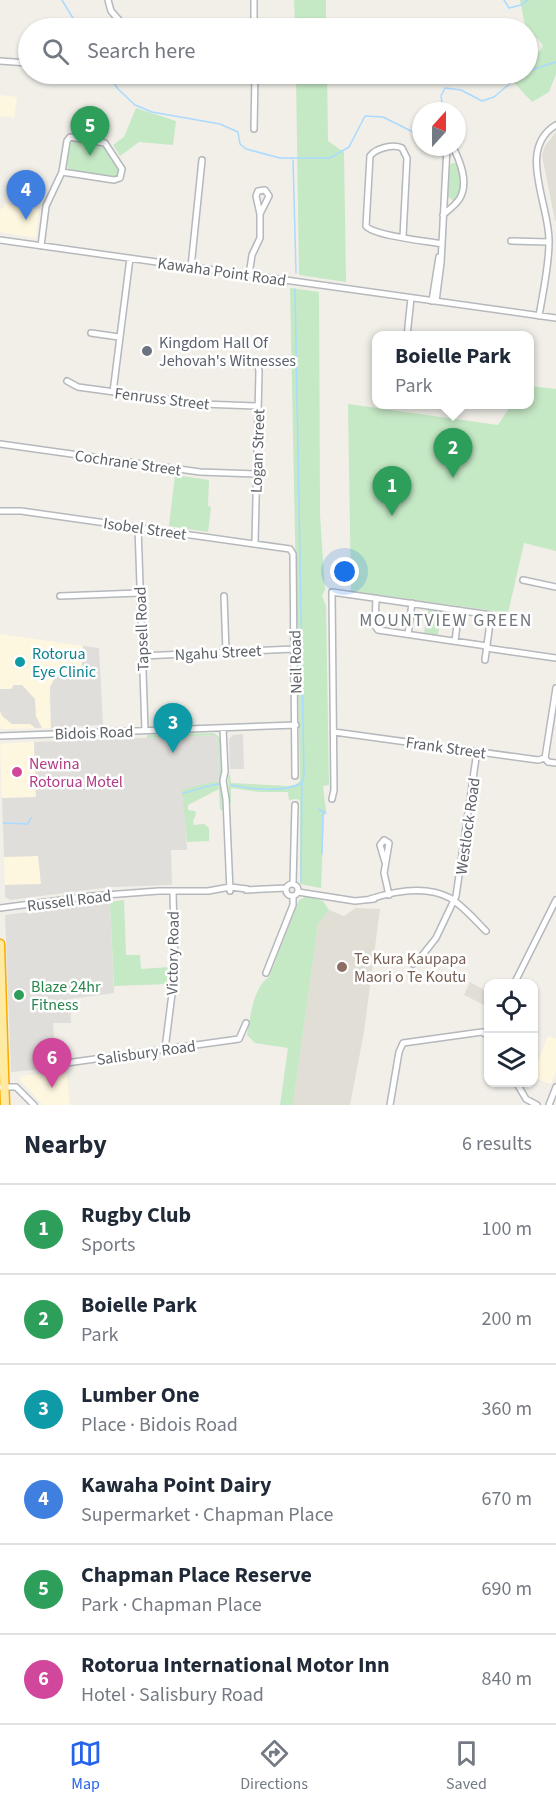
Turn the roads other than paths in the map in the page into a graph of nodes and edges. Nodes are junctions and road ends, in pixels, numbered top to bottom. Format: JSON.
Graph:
{"nodes":[{"id":1,"x":108,"y":0,"type":"edge"},
{"id":2,"x":254,"y":0,"type":"edge"},
{"id":3,"x":117,"y":18,"type":"edge"},
{"id":4,"x":254,"y":18,"type":"edge"},
{"id":5,"x":0,"y":61,"type":"edge"},
{"id":6,"x":18,"y":62,"type":"edge"},
{"id":7,"x":255,"y":84,"type":"edge"},
{"id":8,"x":556,"y":125,"type":"edge"},
{"id":9,"x":254,"y":129,"type":"dead end"},
{"id":10,"x":446,"y":156,"type":"edge"},
{"id":11,"x":457,"y":156,"type":"edge"},
{"id":12,"x":202,"y":160,"type":"dead end"},
{"id":13,"x":63,"y":172,"type":"junction"},
{"id":14,"x":260,"y":214,"type":"dead end"},
{"id":15,"x":443,"y":215,"type":"junction"},
{"id":16,"x":402,"y":237,"type":"junction"},
{"id":17,"x":0,"y":241,"type":"edge"},
{"id":18,"x":511,"y":241,"type":"dead end"},
{"id":19,"x":549,"y":242,"type":"junction"},
{"id":20,"x":442,"y":244,"type":"junction"},
{"id":21,"x":41,"y":246,"type":"junction"},
{"id":22,"x":130,"y":258,"type":"junction"},
{"id":23,"x":191,"y":267,"type":"junction"},
{"id":24,"x":249,"y":275,"type":"junction"},
{"id":25,"x":411,"y":298,"type":"junction"},
{"id":26,"x":434,"y":301,"type":"junction"},
{"id":27,"x":539,"y":316,"type":"junction"},
{"id":28,"x":556,"y":318,"type":"edge"},
{"id":29,"x":408,"y":331,"type":"edge"},
{"id":30,"x":91,"y":333,"type":"dead end"},
{"id":31,"x":119,"y":337,"type":"junction"},
{"id":32,"x":257,"y":360,"type":"dead end"},
{"id":33,"x":67,"y":381,"type":"dead end"},
{"id":34,"x":113,"y":392,"type":"junction"},
{"id":35,"x":258,"y":406,"type":"junction"},
{"id":36,"x":0,"y":444,"type":"edge"},
{"id":37,"x":256,"y":474,"type":"junction"},
{"id":38,"x":0,"y":511,"type":"edge"},
{"id":39,"x":138,"y":527,"type":"junction"},
{"id":40,"x":255,"y":543,"type":"junction"},
{"id":41,"x":290,"y":549,"type":"joint"},
{"id":42,"x":523,"y":580,"type":"dead end"},
{"id":43,"x":556,"y":587,"type":"edge"},
{"id":44,"x":139,"y":593,"type":"junction"},
{"id":45,"x":60,"y":596,"type":"dead end"},
{"id":46,"x":224,"y":596,"type":"dead end"},
{"id":47,"x":376,"y":598,"type":"junction"},
{"id":48,"x":412,"y":603,"type":"junction"},
{"id":49,"x":459,"y":610,"type":"junction"},
{"id":50,"x":408,"y":634,"type":"junction"},
{"id":51,"x":455,"y":641,"type":"junction"},
{"id":52,"x":486,"y":647,"type":"junction"},
{"id":53,"x":294,"y":649,"type":"junction"},
{"id":54,"x":226,"y":651,"type":"junction"},
{"id":55,"x":142,"y":656,"type":"junction"},
{"id":56,"x":556,"y":657,"type":"edge"},
{"id":57,"x":484,"y":660,"type":"dead end"},
{"id":58,"x":556,"y":688,"type":"edge"},
{"id":59,"x":296,"y":725,"type":"junction"},
{"id":60,"x":223,"y":728,"type":"junction"},
{"id":61,"x":145,"y":730,"type":"junction"},
{"id":62,"x":334,"y":732,"type":"junction"},
{"id":63,"x":0,"y":736,"type":"edge"},
{"id":64,"x":477,"y":751,"type":"junction"},
{"id":65,"x":545,"y":758,"type":"junction"},
{"id":66,"x":556,"y":763,"type":"edge"},
{"id":67,"x":295,"y":776,"type":"dead end"},
{"id":68,"x":332,"y":799,"type":"dead end"},
{"id":69,"x":294,"y":805,"type":"dead end"},
{"id":70,"x":385,"y":862,"type":"dead end"},
{"id":71,"x":293,"y":884,"type":"junction"},
{"id":72,"x":286,"y":888,"type":"junction"},
{"id":73,"x":230,"y":889,"type":"junction"},
{"id":74,"x":173,"y":892,"type":"junction"},
{"id":75,"x":296,"y":894,"type":"junction"},
{"id":76,"x":389,"y":895,"type":"junction"},
{"id":77,"x":453,"y":900,"type":"junction"},
{"id":78,"x":556,"y":900,"type":"edge"},
{"id":79,"x":0,"y":908,"type":"edge"},
{"id":80,"x":486,"y":931,"type":"dead end"},
{"id":81,"x":0,"y":944,"type":"edge"},
{"id":82,"x":413,"y":964,"type":"dead end"},
{"id":83,"x":266,"y":973,"type":"dead end"},
{"id":84,"x":516,"y":979,"type":"edge"},
{"id":85,"x":246,"y":1023,"type":"dead end"},
{"id":86,"x":484,"y":1033,"type":"edge"},
{"id":87,"x":1,"y":1035,"type":"edge"},
{"id":88,"x":165,"y":1049,"type":"junction"},
{"id":89,"x":52,"y":1065,"type":"dead end"},
{"id":90,"x":2,"y":1087,"type":"edge"},
{"id":91,"x":518,"y":1087,"type":"edge"},
{"id":92,"x":556,"y":1087,"type":"edge"},
{"id":93,"x":5,"y":1105,"type":"edge"},
{"id":94,"x":34,"y":1105,"type":"edge"},
{"id":95,"x":390,"y":1105,"type":"edge"},
{"id":96,"x":537,"y":1105,"type":"edge"},
{"id":97,"x":549,"y":1105,"type":"edge"}],
"edges":[{"from":1,"to":3,"type":"street"},
{"from":2,"to":4,"type":"street"},
{"from":5,"to":6,"type":"street"},
{"from":7,"to":9,"type":"street"},
{"from":8,"to":19,"type":"street"},
{"from":10,"to":15,"type":"street"},
{"from":11,"to":15,"type":"street"},
{"from":12,"to":23,"type":"street"},
{"from":13,"to":13,"type":"street"},
{"from":13,"to":21,"type":"street"},
{"from":14,"to":24,"type":"street"},
{"from":15,"to":20,"type":"street"},
{"from":16,"to":16,"type":"street"},
{"from":16,"to":20,"type":"street"},
{"from":17,"to":21,"type":"street","name":"Kawaha Point Road"},
{"from":18,"to":19,"type":"street"},
{"from":19,"to":27,"type":"street"},
{"from":20,"to":26,"type":"street"},
{"from":21,"to":22,"type":"street","name":"Kawaha Point Road"},
{"from":22,"to":23,"type":"street","name":"Kawaha Point Road"},
{"from":22,"to":31,"type":"street"},
{"from":23,"to":24,"type":"street","name":"Kawaha Point Road"},
{"from":24,"to":25,"type":"street","name":"Kawaha Point Road"},
{"from":25,"to":26,"type":"street","name":"Kawaha Point Road"},
{"from":25,"to":29,"type":"street"},
{"from":26,"to":27,"type":"street","name":"Kawaha Point Road"},
{"from":27,"to":28,"type":"street","name":"Kawaha Point Road"},
{"from":30,"to":31,"type":"street"},
{"from":31,"to":34,"type":"street"},
{"from":32,"to":35,"type":"street","name":"Logan Street"},
{"from":33,"to":34,"type":"street","name":"Fenruss Street"},
{"from":34,"to":35,"type":"street","name":"Fenruss Street"},
{"from":35,"to":37,"type":"street","name":"Logan Street"},
{"from":36,"to":37,"type":"street","name":"Cochrane Street"},
{"from":37,"to":40,"type":"street","name":"Logan Street"},
{"from":38,"to":39,"type":"street","name":"Isobel Street"},
{"from":39,"to":40,"type":"street","name":"Isobel Street"},
{"from":39,"to":44,"type":"street","name":"Tapsell Road"},
{"from":40,"to":41,"type":"street","name":"Isobel Street"},
{"from":41,"to":53,"type":"street","name":"Neil Road"},
{"from":42,"to":43,"type":"street"},
{"from":44,"to":45,"type":"street"},
{"from":44,"to":55,"type":"street","name":"Tapsell Road"},
{"from":46,"to":54,"type":"street"},
{"from":47,"to":48,"type":"street"},
{"from":47,"to":50,"type":"street"},
{"from":47,"to":62,"type":"street"},
{"from":48,"to":49,"type":"street"},
{"from":48,"to":50,"type":"street"},
{"from":49,"to":51,"type":"street"},
{"from":49,"to":52,"type":"street"},
{"from":50,"to":51,"type":"street"},
{"from":51,"to":52,"type":"street"},
{"from":52,"to":56,"type":"street"},
{"from":52,"to":57,"type":"street"},
{"from":53,"to":54,"type":"street","name":"Ngahu Street"},
{"from":53,"to":59,"type":"street","name":"Neil Road"},
{"from":54,"to":55,"type":"street","name":"Ngahu Street"},
{"from":55,"to":61,"type":"street","name":"Tapsell Road"},
{"from":58,"to":65,"type":"street"},
{"from":59,"to":60,"type":"street","name":"Bidois Road"},
{"from":59,"to":67,"type":"street","name":"Neil Road"},
{"from":60,"to":61,"type":"street","name":"Bidois Road"},
{"from":60,"to":73,"type":"street"},
{"from":61,"to":63,"type":"street","name":"Bidois Road"},
{"from":62,"to":64,"type":"street","name":"Frank Street"},
{"from":62,"to":68,"type":"street"},
{"from":64,"to":65,"type":"street","name":"Frank Street"},
{"from":64,"to":77,"type":"street","name":"Westlock Road"},
{"from":65,"to":66,"type":"street","name":"Frank Street"},
{"from":69,"to":71,"type":"street"},
{"from":70,"to":76,"type":"street"},
{"from":71,"to":72,"type":"street"},
{"from":71,"to":75,"type":"street"},
{"from":72,"to":73,"type":"street","name":"Russell Road"},
{"from":72,"to":75,"type":"street"},
{"from":73,"to":74,"type":"street","name":"Russell Road"},
{"from":74,"to":79,"type":"street","name":"Russell Road"},
{"from":74,"to":88,"type":"street","name":"Victory Road"},
{"from":75,"to":76,"type":"street"},
{"from":75,"to":83,"type":"street"},
{"from":76,"to":77,"type":"street"},
{"from":77,"to":80,"type":"street"},
{"from":77,"to":82,"type":"street","name":"Westlock Road"},
{"from":78,"to":84,"type":"street"},
{"from":81,"to":87,"type":"highway"},
{"from":85,"to":88,"type":"street","name":"Salisbury Road"},
{"from":86,"to":95,"type":"street"},
{"from":87,"to":90,"type":"highway"},
{"from":88,"to":89,"type":"street","name":"Salisbury Road"},
{"from":90,"to":93,"type":"highway"},
{"from":90,"to":94,"type":"street"},
{"from":91,"to":96,"type":"street"},
{"from":92,"to":97,"type":"street"}]}
